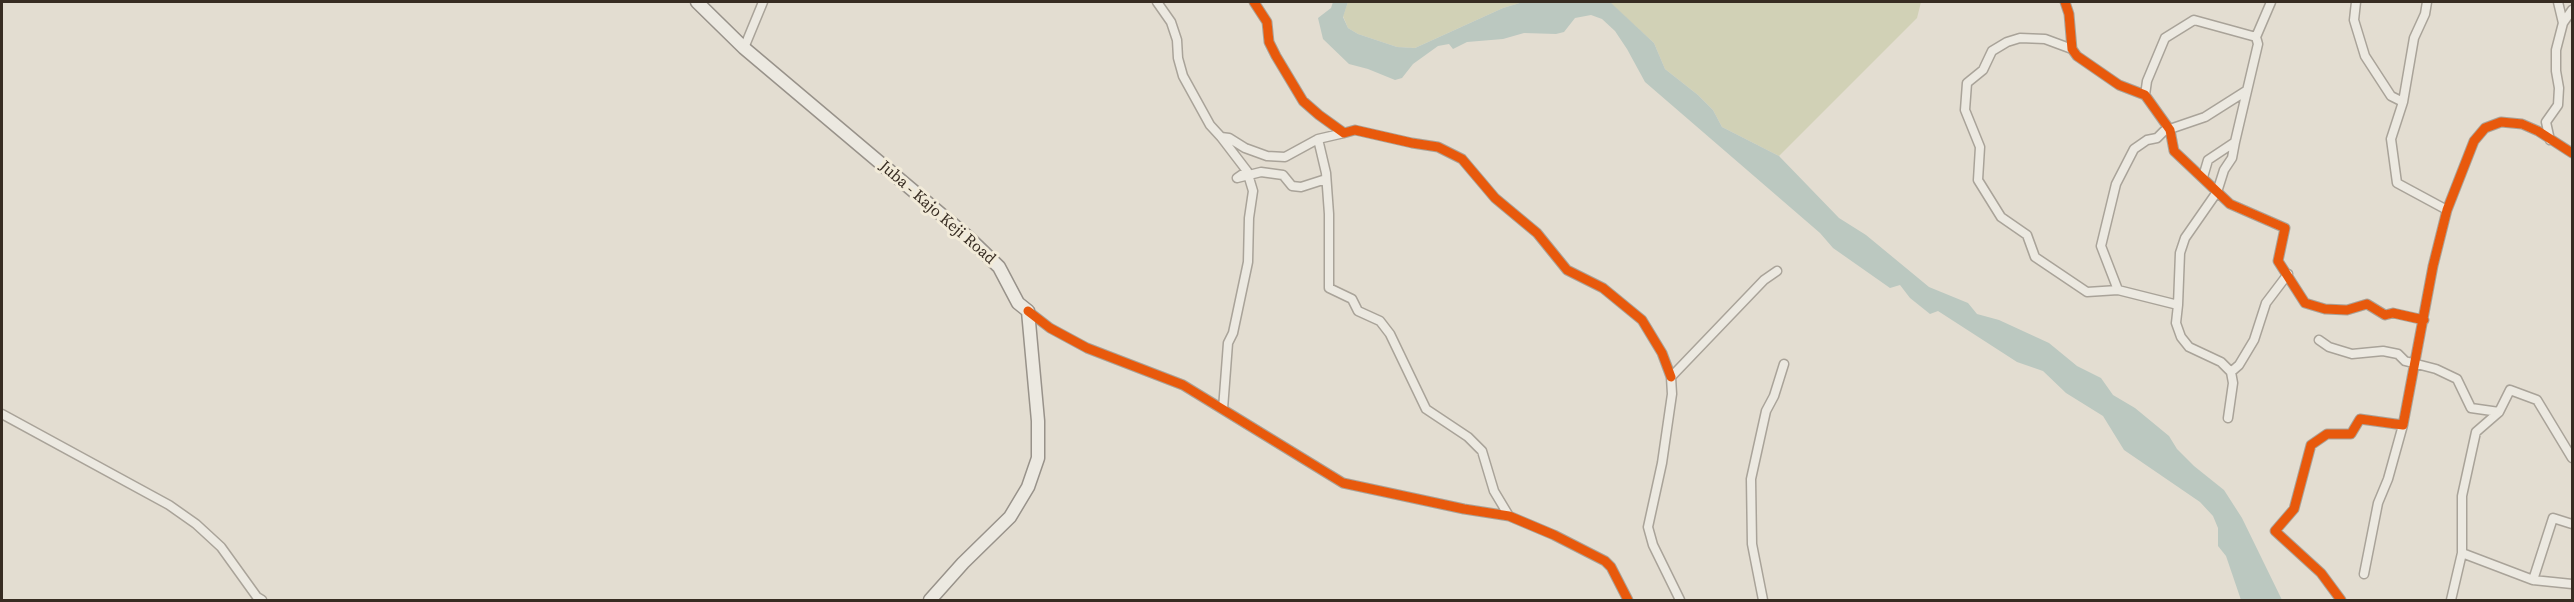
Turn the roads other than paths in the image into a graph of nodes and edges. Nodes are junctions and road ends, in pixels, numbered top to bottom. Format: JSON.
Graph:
{"nodes":[{"id":1,"x":697,"y":2,"type":"edge"},
{"id":2,"x":763,"y":2,"type":"edge"},
{"id":3,"x":1157,"y":2,"type":"edge"},
{"id":4,"x":1254,"y":2,"type":"edge"},
{"id":5,"x":2065,"y":2,"type":"edge"},
{"id":6,"x":2271,"y":2,"type":"edge"},
{"id":7,"x":2356,"y":2,"type":"edge"},
{"id":8,"x":2427,"y":2,"type":"edge"},
{"id":9,"x":2558,"y":2,"type":"edge"},
{"id":10,"x":2572,"y":10,"type":"edge"},
{"id":11,"x":2563,"y":23,"type":"junction"},
{"id":12,"x":2256,"y":37,"type":"junction"},
{"id":13,"x":744,"y":48,"type":"junction"},
{"id":14,"x":2072,"y":49,"type":"junction"},
{"id":15,"x":2246,"y":91,"type":"junction"},
{"id":16,"x":2145,"y":95,"type":"junction"},
{"id":17,"x":2403,"y":102,"type":"junction"},
{"id":18,"x":2170,"y":130,"type":"junction"},
{"id":19,"x":1344,"y":133,"type":"junction"},
{"id":20,"x":1221,"y":137,"type":"junction"},
{"id":21,"x":1318,"y":139,"type":"junction"},
{"id":22,"x":2550,"y":141,"type":"junction"},
{"id":23,"x":2235,"y":142,"type":"junction"},
{"id":24,"x":2572,"y":153,"type":"edge"},
{"id":25,"x":1247,"y":171,"type":"junction"},
{"id":26,"x":2203,"y":177,"type":"junction"},
{"id":27,"x":1326,"y":179,"type":"junction"},
{"id":28,"x":2217,"y":192,"type":"junction"},
{"id":29,"x":2447,"y":210,"type":"junction"},
{"id":30,"x":1778,"y":271,"type":"dead end"},
{"id":31,"x":2288,"y":273,"type":"junction"},
{"id":32,"x":2118,"y":290,"type":"junction"},
{"id":33,"x":2178,"y":305,"type":"junction"},
{"id":34,"x":1028,"y":311,"type":"junction"},
{"id":35,"x":2424,"y":320,"type":"junction"},
{"id":36,"x":2319,"y":340,"type":"dead end"},
{"id":37,"x":2415,"y":363,"type":"junction"},
{"id":38,"x":1784,"y":364,"type":"dead end"},
{"id":39,"x":2231,"y":372,"type":"junction"},
{"id":40,"x":1671,"y":378,"type":"junction"},
{"id":41,"x":1223,"y":409,"type":"junction"},
{"id":42,"x":2499,"y":412,"type":"junction"},
{"id":43,"x":2,"y":414,"type":"edge"},
{"id":44,"x":2228,"y":418,"type":"dead end"},
{"id":45,"x":2403,"y":424,"type":"junction"},
{"id":46,"x":2572,"y":456,"type":"edge"},
{"id":47,"x":1509,"y":516,"type":"junction"},
{"id":48,"x":2572,"y":524,"type":"edge"},
{"id":49,"x":2462,"y":553,"type":"junction"},
{"id":50,"x":2364,"y":574,"type":"dead end"},
{"id":51,"x":2533,"y":580,"type":"junction"},
{"id":52,"x":2572,"y":585,"type":"edge"},
{"id":53,"x":262,"y":600,"type":"edge"},
{"id":54,"x":930,"y":600,"type":"edge"},
{"id":55,"x":1628,"y":600,"type":"edge"},
{"id":56,"x":1680,"y":600,"type":"edge"},
{"id":57,"x":1763,"y":600,"type":"edge"},
{"id":58,"x":2341,"y":600,"type":"edge"},
{"id":59,"x":2451,"y":600,"type":"edge"}],
"edges":[{"from":1,"to":13,"type":"main road","name":"Juba - Kajo Keji Road"},
{"from":2,"to":13,"type":"street"},
{"from":3,"to":20,"type":"street"},
{"from":4,"to":19,"type":"street"},
{"from":5,"to":14,"type":"street"},
{"from":6,"to":12,"type":"street"},
{"from":7,"to":17,"type":"street"},
{"from":8,"to":17,"type":"street"},
{"from":9,"to":11,"type":"street"},
{"from":10,"to":11,"type":"street"},
{"from":11,"to":22,"type":"street"},
{"from":12,"to":15,"type":"street"},
{"from":12,"to":16,"type":"street"},
{"from":13,"to":34,"type":"main road","name":"Juba - Kajo Keji Road"},
{"from":14,"to":16,"type":"street"},
{"from":14,"to":32,"type":"street"},
{"from":15,"to":18,"type":"street"},
{"from":15,"to":23,"type":"street"},
{"from":16,"to":18,"type":"street"},
{"from":17,"to":29,"type":"street"},
{"from":18,"to":26,"type":"street"},
{"from":18,"to":32,"type":"street"},
{"from":19,"to":21,"type":"street"},
{"from":19,"to":40,"type":"street"},
{"from":20,"to":21,"type":"street"},
{"from":20,"to":25,"type":"street"},
{"from":21,"to":27,"type":"street"},
{"from":22,"to":24,"type":"street"},
{"from":22,"to":29,"type":"street"},
{"from":23,"to":26,"type":"street"},
{"from":23,"to":28,"type":"street"},
{"from":25,"to":27,"type":"street"},
{"from":25,"to":41,"type":"street"},
{"from":26,"to":28,"type":"street"},
{"from":27,"to":47,"type":"street"},
{"from":28,"to":31,"type":"street"},
{"from":28,"to":33,"type":"street"},
{"from":29,"to":35,"type":"street"},
{"from":30,"to":40,"type":"street"},
{"from":31,"to":35,"type":"street"},
{"from":31,"to":39,"type":"street"},
{"from":32,"to":33,"type":"street"},
{"from":33,"to":39,"type":"street"},
{"from":34,"to":41,"type":"street"},
{"from":34,"to":54,"type":"main road"},
{"from":35,"to":37,"type":"street"},
{"from":36,"to":37,"type":"street"},
{"from":37,"to":42,"type":"street"},
{"from":37,"to":45,"type":"street"},
{"from":38,"to":57,"type":"street"},
{"from":39,"to":44,"type":"street"},
{"from":40,"to":56,"type":"street"},
{"from":41,"to":47,"type":"street"},
{"from":42,"to":46,"type":"street"},
{"from":42,"to":49,"type":"street"},
{"from":43,"to":53,"type":"street"},
{"from":45,"to":50,"type":"street"},
{"from":45,"to":58,"type":"street"},
{"from":47,"to":55,"type":"street"},
{"from":48,"to":51,"type":"street"},
{"from":49,"to":51,"type":"street"},
{"from":49,"to":59,"type":"street"},
{"from":51,"to":52,"type":"street"}]}
